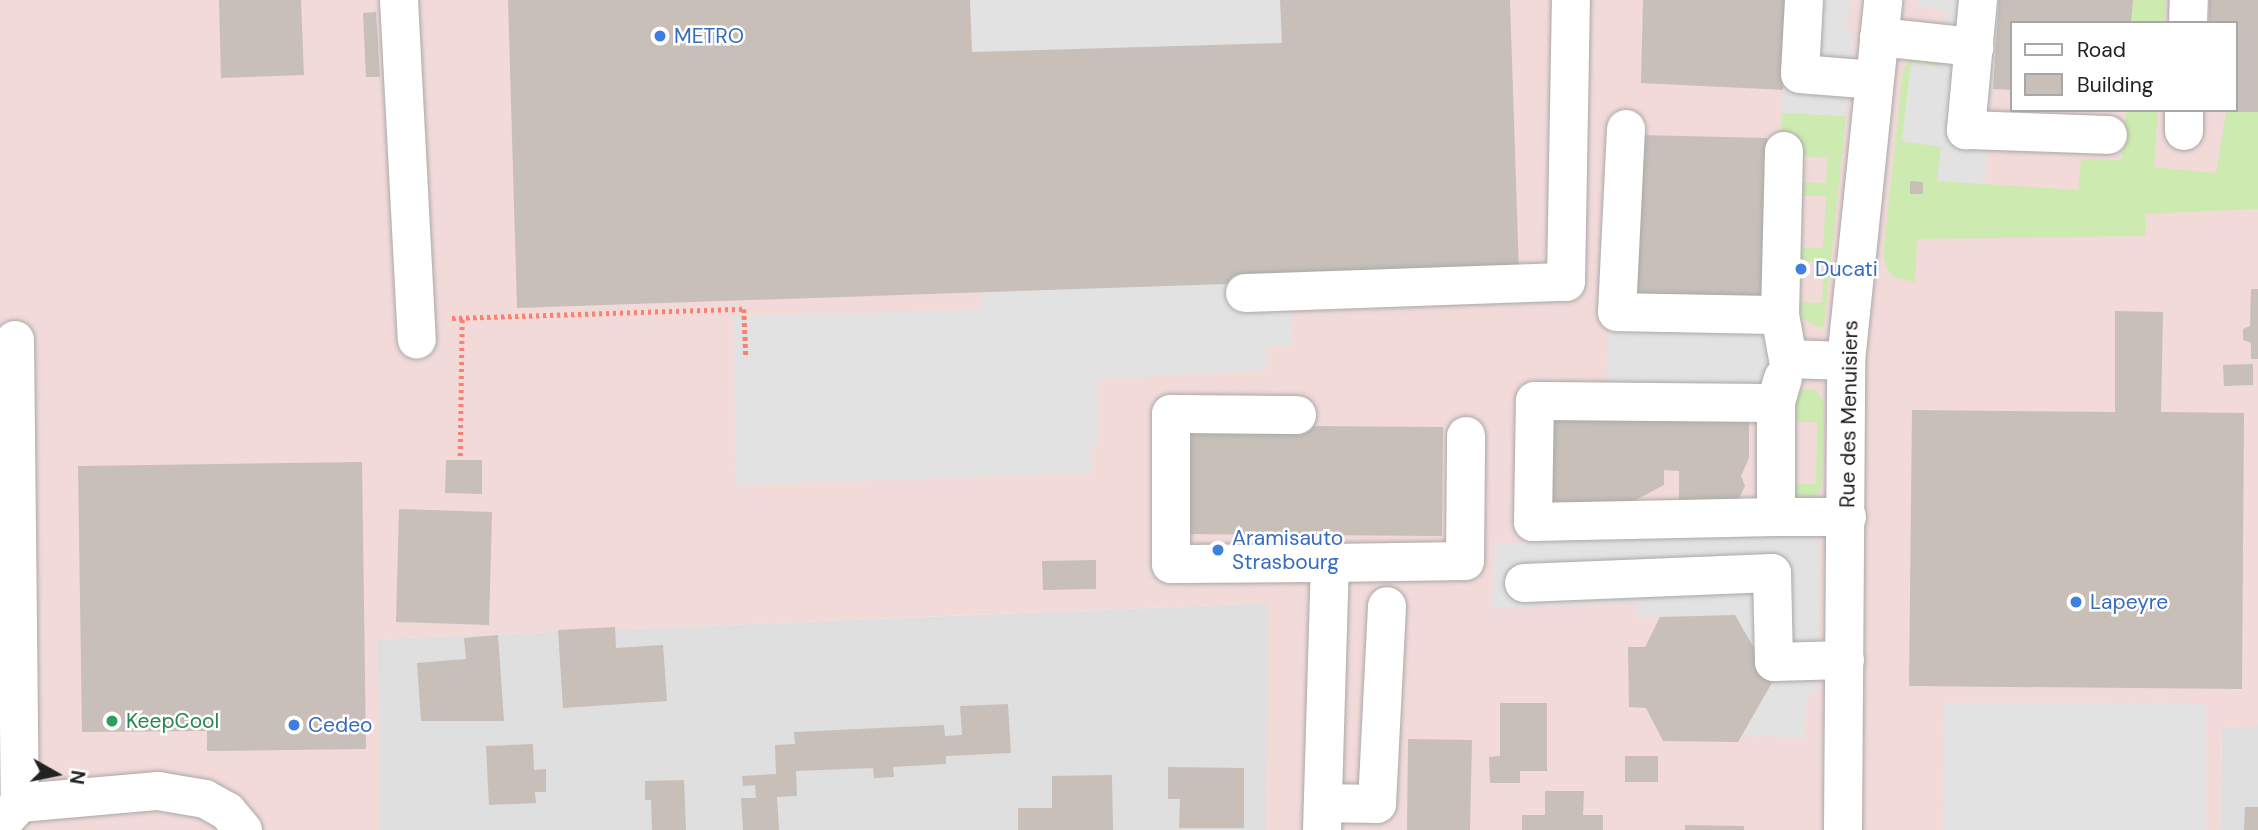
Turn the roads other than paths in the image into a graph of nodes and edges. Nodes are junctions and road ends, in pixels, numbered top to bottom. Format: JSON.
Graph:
{"nodes":[{"id":1,"x":399,"y":0,"type":"edge"},
{"id":2,"x":1571,"y":0,"type":"edge"},
{"id":3,"x":1804,"y":0,"type":"edge"},
{"id":4,"x":1978,"y":0,"type":"edge"},
{"id":5,"x":2189,"y":0,"type":"edge"},
{"id":6,"x":1881,"y":18,"type":"edge"},
{"id":7,"x":2188,"y":21,"type":"edge"},
{"id":8,"x":1974,"y":47,"type":"junction"},
{"id":9,"x":1875,"y":80,"type":"junction"},
{"id":10,"x":1626,"y":129,"type":"dead end"},
{"id":11,"x":2108,"y":135,"type":"dead end"},
{"id":12,"x":1784,"y":151,"type":"dead end"},
{"id":13,"x":1245,"y":293,"type":"dead end"},
{"id":14,"x":1780,"y":315,"type":"junction"},
{"id":15,"x":416,"y":330,"type":"road end"},
{"id":16,"x":15,"y":340,"type":"dead end"},
{"id":17,"x":1788,"y":359,"type":"junction"},
{"id":18,"x":1846,"y":361,"type":"junction"},
{"id":19,"x":1776,"y":403,"type":"junction"},
{"id":20,"x":1297,"y":415,"type":"dead end"},
{"id":21,"x":1466,"y":436,"type":"dead end"},
{"id":22,"x":1776,"y":517,"type":"junction"},
{"id":23,"x":1847,"y":517,"type":"junction"},
{"id":24,"x":1330,"y":563,"type":"junction"},
{"id":25,"x":1524,"y":583,"type":"dead end"},
{"id":26,"x":1387,"y":606,"type":"dead end"},
{"id":27,"x":1845,"y":660,"type":"junction"},
{"id":28,"x":10,"y":814,"type":"edge"},
{"id":29,"x":1322,"y":816,"type":"edge"},
{"id":30,"x":243,"y":830,"type":"edge"},
{"id":31,"x":1843,"y":830,"type":"edge"}],
"edges":[{"from":1,"to":15,"type":"street"},
{"from":2,"to":13,"type":"street"},
{"from":3,"to":9,"type":"street"},
{"from":4,"to":8,"type":"street"},
{"from":5,"to":7,"type":"street"},
{"from":6,"to":8,"type":"street"},
{"from":6,"to":9,"type":"street","name":"Rue des Menuisiers"},
{"from":8,"to":11,"type":"street"},
{"from":9,"to":18,"type":"street","name":"Rue des Menuisiers"},
{"from":10,"to":14,"type":"street"},
{"from":12,"to":14,"type":"street"},
{"from":14,"to":17,"type":"street"},
{"from":16,"to":28,"type":"street"},
{"from":17,"to":18,"type":"street"},
{"from":17,"to":19,"type":"street"},
{"from":18,"to":23,"type":"street","name":"Rue des Menuisiers"},
{"from":19,"to":22,"type":"street"},
{"from":19,"to":22,"type":"street"},
{"from":20,"to":24,"type":"street"},
{"from":21,"to":24,"type":"street"},
{"from":22,"to":23,"type":"street"},
{"from":23,"to":27,"type":"street","name":"Rue des Menuisiers"},
{"from":24,"to":29,"type":"street"},
{"from":25,"to":27,"type":"street"},
{"from":26,"to":29,"type":"street"},
{"from":27,"to":31,"type":"street","name":"Rue des Menuisiers"},
{"from":28,"to":30,"type":"street"}]}
